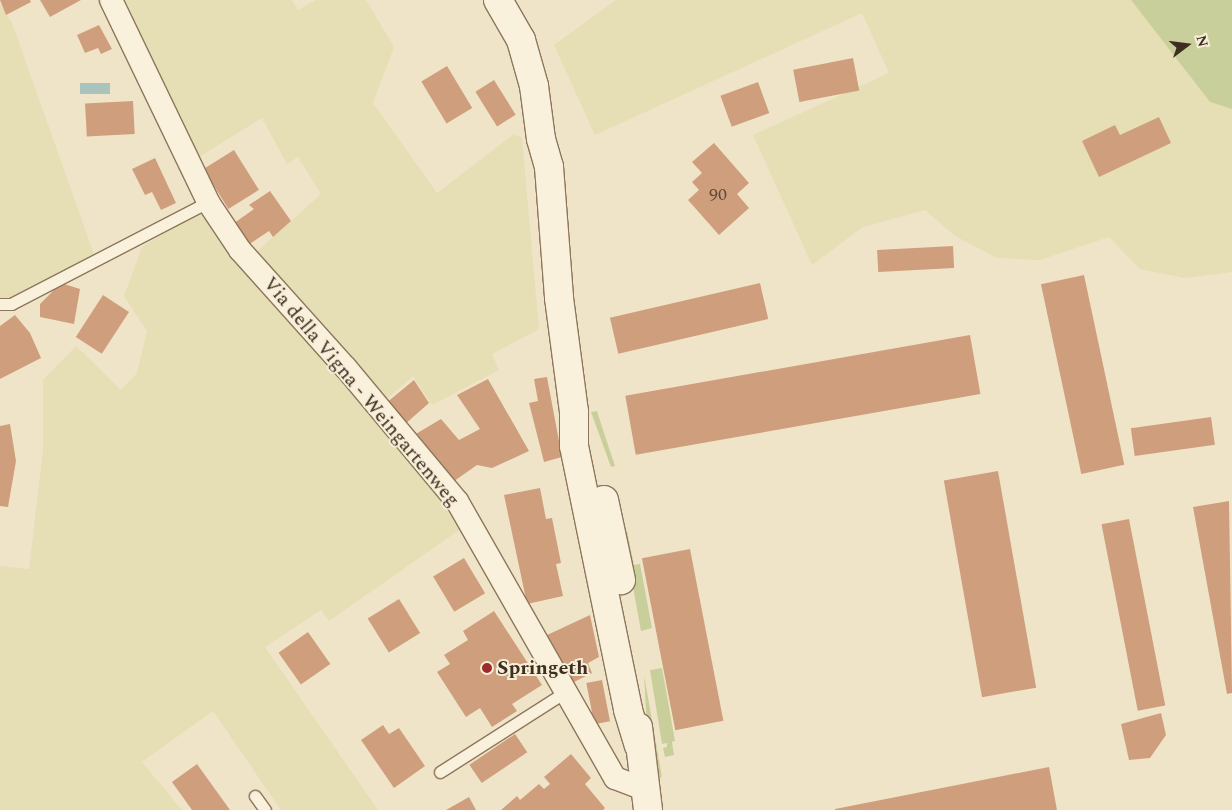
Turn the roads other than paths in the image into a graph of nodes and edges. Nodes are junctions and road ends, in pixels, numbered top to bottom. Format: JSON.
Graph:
{"nodes":[{"id":1,"x":111,"y":0,"type":"edge"},
{"id":2,"x":498,"y":0,"type":"edge"},
{"id":3,"x":513,"y":0,"type":"edge"},
{"id":4,"x":549,"y":167,"type":"junction"},
{"id":5,"x":208,"y":202,"type":"junction"},
{"id":6,"x":0,"y":304,"type":"edge"},
{"id":7,"x":565,"y":692,"type":"junction"},
{"id":8,"x":440,"y":772,"type":"dead end"},
{"id":9,"x":255,"y":796,"type":"dead end"},
{"id":10,"x":647,"y":800,"type":"edge"},
{"id":11,"x":265,"y":810,"type":"edge"}],
"edges":[{"from":1,"to":5,"type":"street","name":"Via della Vigna - Weingartenweg"},
{"from":2,"to":4,"type":"main road"},
{"from":3,"to":4,"type":"main road"},
{"from":4,"to":10,"type":"main road"},
{"from":5,"to":6,"type":"lane"},
{"from":5,"to":7,"type":"street","name":"Via della Vigna - Weingartenweg"},
{"from":7,"to":8,"type":"lane"},
{"from":7,"to":10,"type":"street","name":"Via della Vigna - Weingartenweg"},
{"from":9,"to":11,"type":"lane"}]}
